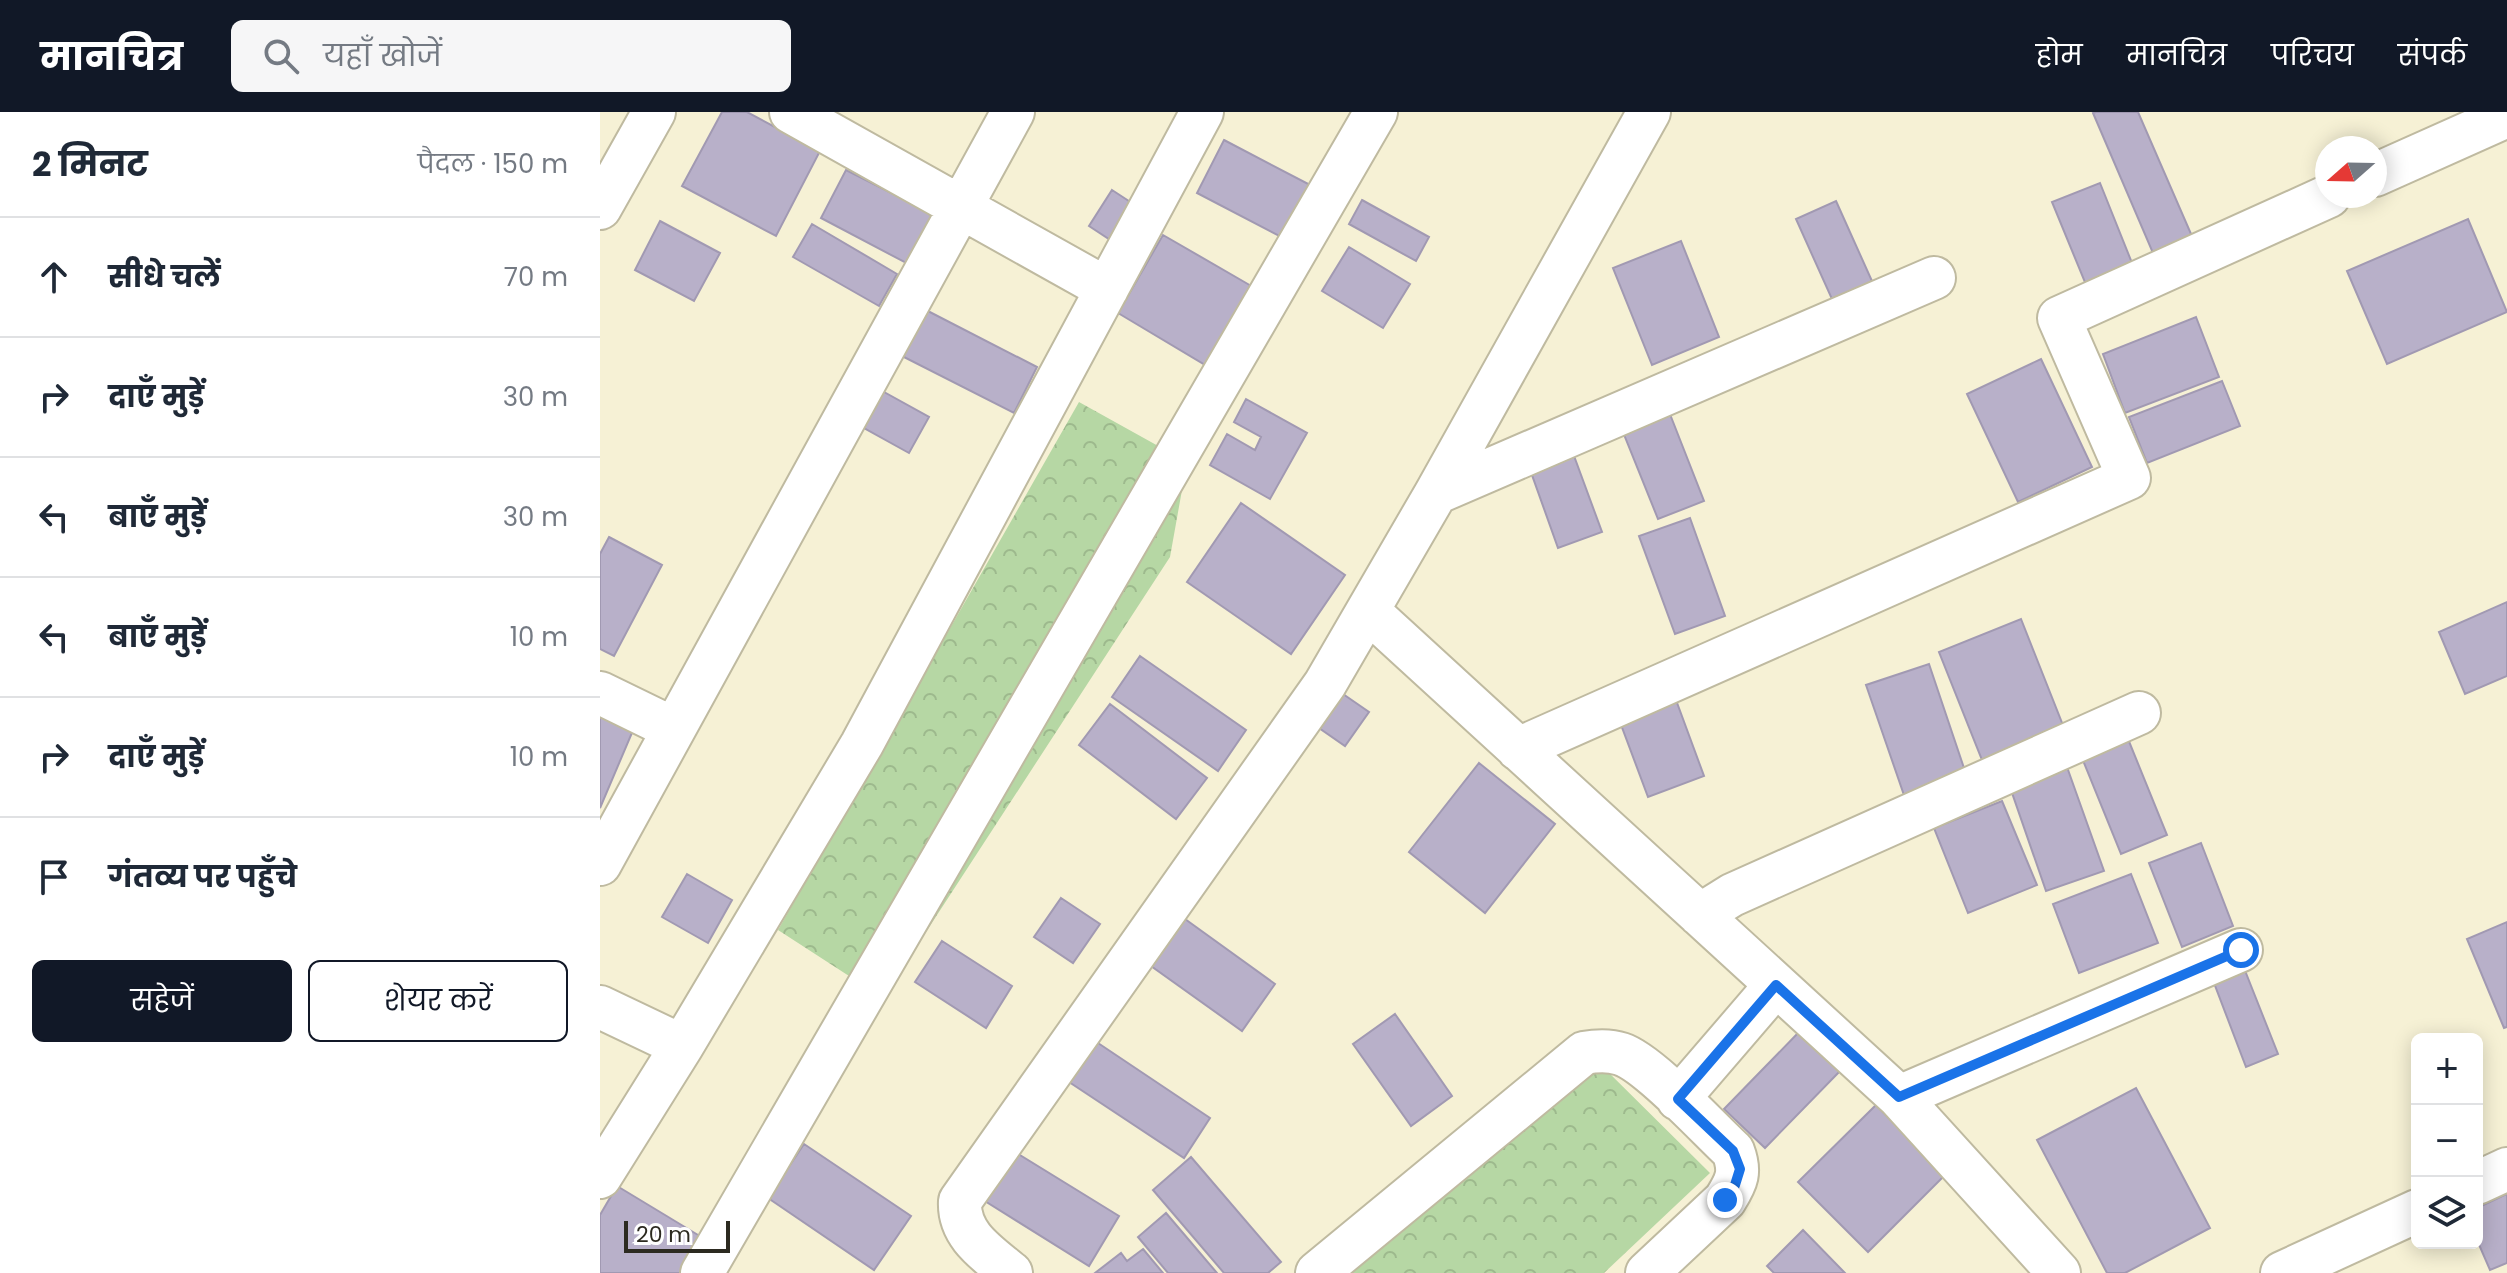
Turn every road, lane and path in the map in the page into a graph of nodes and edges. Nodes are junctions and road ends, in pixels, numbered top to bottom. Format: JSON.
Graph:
{"nodes":[{"id":1,"x":654,"y":112,"type":"edge"},
{"id":2,"x":791,"y":112,"type":"edge"},
{"id":3,"x":1013,"y":112,"type":"edge"},
{"id":4,"x":1202,"y":112,"type":"edge"},
{"id":5,"x":1376,"y":112,"type":"edge"},
{"id":6,"x":1649,"y":112,"type":"edge"},
{"id":7,"x":2507,"y":116,"type":"edge"},
{"id":8,"x":2387,"y":170,"type":"edge"},
{"id":9,"x":2315,"y":202,"type":"edge"},
{"id":10,"x":600,"y":208,"type":"edge"},
{"id":11,"x":960,"y":209,"type":"junction"},
{"id":12,"x":1934,"y":278,"type":"dead end"},
{"id":13,"x":1107,"y":289,"type":"junction"},
{"id":14,"x":1436,"y":493,"type":"junction"},
{"id":15,"x":1368,"y":611,"type":"junction"},
{"id":16,"x":600,"y":693,"type":"edge"},
{"id":17,"x":2139,"y":713,"type":"dead end"},
{"id":18,"x":674,"y":729,"type":"junction"},
{"id":19,"x":1518,"y":749,"type":"junction"},
{"id":20,"x":600,"y":864,"type":"edge"},
{"id":21,"x":1700,"y":915,"type":"junction"},
{"id":22,"x":2241,"y":950,"type":"dead end"},
{"id":23,"x":1776,"y":985,"type":"junction"},
{"id":24,"x":600,"y":1007,"type":"edge"},
{"id":25,"x":682,"y":1046,"type":"junction"},
{"id":26,"x":1899,"y":1097,"type":"junction"},
{"id":27,"x":1678,"y":1099,"type":"junction"},
{"id":28,"x":2507,"y":1169,"type":"edge"},
{"id":29,"x":600,"y":1177,"type":"edge"},
{"id":30,"x":2483,"y":1180,"type":"edge"},
{"id":31,"x":2411,"y":1214,"type":"edge"},
{"id":32,"x":702,"y":1273,"type":"edge"},
{"id":33,"x":1011,"y":1273,"type":"edge"},
{"id":34,"x":1317,"y":1273,"type":"edge"},
{"id":35,"x":1647,"y":1273,"type":"edge"},
{"id":36,"x":2059,"y":1273,"type":"edge"},
{"id":37,"x":2282,"y":1273,"type":"edge"}],
"edges":[{"from":1,"to":10,"type":"street"},
{"from":2,"to":11,"type":"street"},
{"from":3,"to":11,"type":"street"},
{"from":4,"to":13,"type":"street"},
{"from":5,"to":32,"type":"street"},
{"from":6,"to":14,"type":"street"},
{"from":7,"to":8,"type":"street"},
{"from":9,"to":19,"type":"street"},
{"from":11,"to":13,"type":"street"},
{"from":11,"to":18,"type":"street"},
{"from":12,"to":14,"type":"street"},
{"from":13,"to":25,"type":"street"},
{"from":14,"to":15,"type":"street"},
{"from":15,"to":19,"type":"street"},
{"from":15,"to":33,"type":"street"},
{"from":16,"to":18,"type":"street"},
{"from":17,"to":21,"type":"street"},
{"from":18,"to":20,"type":"street"},
{"from":19,"to":21,"type":"street"},
{"from":21,"to":23,"type":"street"},
{"from":22,"to":26,"type":"street"},
{"from":23,"to":26,"type":"street"},
{"from":23,"to":27,"type":"street"},
{"from":24,"to":25,"type":"street"},
{"from":25,"to":29,"type":"street"},
{"from":26,"to":36,"type":"street"},
{"from":27,"to":34,"type":"street"},
{"from":27,"to":35,"type":"street"},
{"from":28,"to":30,"type":"street"},
{"from":31,"to":37,"type":"street"}]}
